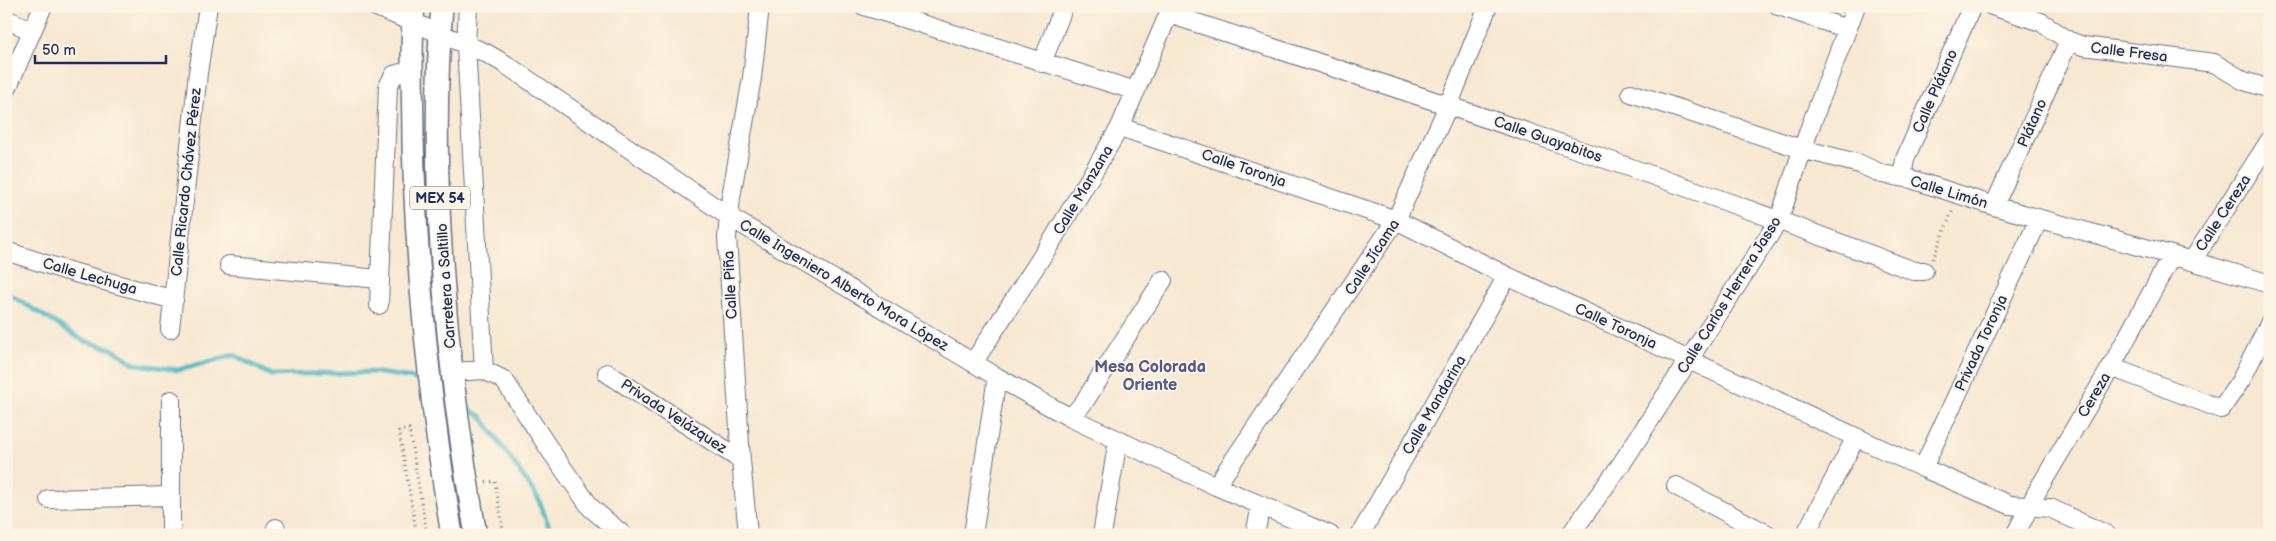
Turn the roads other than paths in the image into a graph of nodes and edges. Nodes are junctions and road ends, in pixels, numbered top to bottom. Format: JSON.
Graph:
{"nodes":[{"id":1,"x":43,"y":6,"type":"edge"},
{"id":2,"x":208,"y":6,"type":"edge"},
{"id":3,"x":374,"y":6,"type":"edge"},
{"id":4,"x":442,"y":6,"type":"edge"},
{"id":5,"x":468,"y":6,"type":"edge"},
{"id":6,"x":760,"y":6,"type":"edge"},
{"id":7,"x":864,"y":6,"type":"edge"},
{"id":8,"x":1064,"y":6,"type":"edge"},
{"id":9,"x":1488,"y":6,"type":"edge"},
{"id":10,"x":1779,"y":6,"type":"edge"},
{"id":11,"x":1856,"y":6,"type":"edge"},
{"id":12,"x":1972,"y":6,"type":"edge"},
{"id":13,"x":1992,"y":6,"type":"edge"},
{"id":14,"x":2014,"y":9,"type":"edge"},
{"id":15,"x":1171,"y":10,"type":"edge"},
{"id":16,"x":898,"y":11,"type":"edge"},
{"id":17,"x":414,"y":15,"type":"edge"},
{"id":18,"x":6,"y":19,"type":"edge"},
{"id":19,"x":1847,"y":29,"type":"junction"},
{"id":20,"x":32,"y":31,"type":"junction"},
{"id":21,"x":440,"y":34,"type":"junction"},
{"id":22,"x":2070,"y":41,"type":"junction"},
{"id":23,"x":466,"y":45,"type":"junction"},
{"id":24,"x":1042,"y":63,"type":"junction"},
{"id":25,"x":412,"y":70,"type":"junction"},
{"id":26,"x":2270,"y":89,"type":"edge"},
{"id":27,"x":6,"y":91,"type":"edge"},
{"id":28,"x":1136,"y":92,"type":"junction"},
{"id":29,"x":1631,"y":93,"type":"dead end"},
{"id":30,"x":1449,"y":104,"type":"junction"},
{"id":31,"x":1120,"y":126,"type":"junction"},
{"id":32,"x":2270,"y":140,"type":"edge"},
{"id":33,"x":1802,"y":149,"type":"junction"},
{"id":34,"x":1902,"y":177,"type":"junction"},
{"id":35,"x":1994,"y":206,"type":"junction"},
{"id":36,"x":728,"y":216,"type":"junction"},
{"id":37,"x":2039,"y":219,"type":"junction"},
{"id":38,"x":1396,"y":220,"type":"junction"},
{"id":39,"x":1779,"y":220,"type":"junction"},
{"id":40,"x":6,"y":251,"type":"edge"},
{"id":41,"x":2172,"y":255,"type":"junction"},
{"id":42,"x":2192,"y":260,"type":"junction"},
{"id":43,"x":229,"y":265,"type":"dead end"},
{"id":44,"x":1924,"y":271,"type":"road end"},
{"id":45,"x":1507,"y":276,"type":"junction"},
{"id":46,"x":379,"y":279,"type":"junction"},
{"id":47,"x":1164,"y":280,"type":"dead end"},
{"id":48,"x":2270,"y":284,"type":"edge"},
{"id":49,"x":174,"y":300,"type":"junction"},
{"id":50,"x":378,"y":305,"type":"dead end"},
{"id":51,"x":2270,"y":322,"type":"edge"},
{"id":52,"x":170,"y":329,"type":"dead end"},
{"id":53,"x":1688,"y":359,"type":"junction"},
{"id":54,"x":973,"y":363,"type":"junction"},
{"id":55,"x":2112,"y":366,"type":"junction"},
{"id":56,"x":484,"y":370,"type":"junction"},
{"id":57,"x":606,"y":373,"type":"dead end"},
{"id":58,"x":997,"y":377,"type":"junction"},
{"id":59,"x":453,"y":381,"type":"junction"},
{"id":60,"x":171,"y":400,"type":"dead end"},
{"id":61,"x":1071,"y":418,"type":"junction"},
{"id":62,"x":1856,"y":438,"type":"junction"},
{"id":63,"x":1118,"y":440,"type":"junction"},
{"id":64,"x":740,"y":460,"type":"junction"},
{"id":65,"x":1922,"y":468,"type":"junction"},
{"id":66,"x":1216,"y":486,"type":"junction"},
{"id":67,"x":1676,"y":486,"type":"dead end"},
{"id":68,"x":171,"y":496,"type":"junction"},
{"id":69,"x":49,"y":499,"type":"dead end"},
{"id":70,"x":1262,"y":505,"type":"junction"},
{"id":71,"x":2029,"y":506,"type":"junction"},
{"id":72,"x":171,"y":535,"type":"edge"},
{"id":73,"x":452,"y":535,"type":"edge"},
{"id":74,"x":476,"y":535,"type":"edge"},
{"id":75,"x":623,"y":535,"type":"edge"},
{"id":76,"x":748,"y":535,"type":"edge"},
{"id":77,"x":972,"y":535,"type":"edge"},
{"id":78,"x":1102,"y":535,"type":"edge"},
{"id":79,"x":1255,"y":535,"type":"edge"},
{"id":80,"x":1330,"y":535,"type":"edge"},
{"id":81,"x":1360,"y":535,"type":"edge"},
{"id":82,"x":1570,"y":535,"type":"edge"},
{"id":83,"x":1769,"y":535,"type":"edge"},
{"id":84,"x":1805,"y":535,"type":"edge"},
{"id":85,"x":2015,"y":535,"type":"edge"},
{"id":86,"x":2107,"y":535,"type":"edge"}],
"edges":[{"from":1,"to":20,"type":"street"},
{"from":2,"to":49,"type":"street","name":"Calle Ricardo Chávez Pérez"},
{"from":3,"to":17,"type":"street","name":"Calle Ingeniero Alberto Mora López"},
{"from":4,"to":21,"type":"main road","name":"Carretera a Saltillo","number":"MEX 54"},
{"from":5,"to":23,"type":"street"},
{"from":6,"to":36,"type":"street","name":"Calle Piña"},
{"from":7,"to":16,"type":"street"},
{"from":8,"to":24,"type":"street"},
{"from":9,"to":30,"type":"street","name":"Calle Jícama"},
{"from":10,"to":19,"type":"street"},
{"from":11,"to":19,"type":"street","name":"Calle Carlos Herrera Jasso"},
{"from":12,"to":34,"type":"street","name":"Calle Plátano"},
{"from":13,"to":14,"type":"street","name":"Calle Fresa"},
{"from":14,"to":22,"type":"street","name":"Calle Fresa"},
{"from":15,"to":28,"type":"street","name":"Calle Manzana"},
{"from":15,"to":30,"type":"street","name":"Calle Guayabitos"},
{"from":16,"to":24,"type":"street"},
{"from":17,"to":21,"type":"street","name":"Calle Ingeniero Alberto Mora López"},
{"from":17,"to":25,"type":"main road","name":"Carretera a Saltillo","number":"MEX 54"},
{"from":18,"to":20,"type":"street"},
{"from":19,"to":33,"type":"street","name":"Calle Carlos Herrera Jasso"},
{"from":20,"to":27,"type":"street"},
{"from":21,"to":23,"type":"street","name":"Calle Ingeniero Alberto Mora López"},
{"from":21,"to":59,"type":"main road","name":"Carretera a Saltillo","number":"MEX 54"},
{"from":22,"to":26,"type":"street","name":"Calle Fresa"},
{"from":22,"to":35,"type":"street","name":"Plátano"},
{"from":23,"to":36,"type":"street","name":"Calle Ingeniero Alberto Mora López"},
{"from":23,"to":56,"type":"street"},
{"from":24,"to":28,"type":"street"},
{"from":25,"to":46,"type":"street"},
{"from":25,"to":73,"type":"main road","name":"Carretera a Saltillo","number":"MEX 54"},
{"from":28,"to":31,"type":"street","name":"Calle Manzana"},
{"from":29,"to":33,"type":"street","name":"Calle Limón"},
{"from":30,"to":38,"type":"street","name":"Calle Jícama"},
{"from":30,"to":39,"type":"street","name":"Calle Guayabitos"},
{"from":31,"to":38,"type":"street","name":"Calle Toronja"},
{"from":31,"to":54,"type":"street","name":"Calle Manzana"},
{"from":32,"to":42,"type":"street","name":"Calle Cereza"},
{"from":33,"to":34,"type":"street","name":"Calle Limón"},
{"from":33,"to":39,"type":"street","name":"Calle Carlos Herrera Jasso"},
{"from":34,"to":35,"type":"street","name":"Calle Limón"},
{"from":35,"to":37,"type":"street","name":"Calle Limón"},
{"from":36,"to":54,"type":"street","name":"Calle Ingeniero Alberto Mora López"},
{"from":36,"to":64,"type":"street","name":"Calle Piña"},
{"from":37,"to":41,"type":"street","name":"Calle Limón"},
{"from":37,"to":65,"type":"street","name":"Privada Toronja"},
{"from":38,"to":45,"type":"street","name":"Calle Toronja"},
{"from":38,"to":66,"type":"street","name":"Calle Jícama"},
{"from":39,"to":44,"type":"street","name":"Calle Guayabitos"},
{"from":39,"to":53,"type":"street","name":"Calle Carlos Herrera Jasso"},
{"from":40,"to":49,"type":"street","name":"Calle Lechuga"},
{"from":41,"to":42,"type":"street","name":"Calle Limón"},
{"from":41,"to":55,"type":"street","name":"Cereza"},
{"from":42,"to":48,"type":"street","name":"Calle Limón"},
{"from":43,"to":46,"type":"street"},
{"from":45,"to":53,"type":"street","name":"Calle Toronja"},
{"from":45,"to":81,"type":"street","name":"Calle Mandarina"},
{"from":46,"to":50,"type":"street"},
{"from":47,"to":61,"type":"street"},
{"from":49,"to":52,"type":"street","name":"Calle Ricardo Chávez Pérez"},
{"from":51,"to":55,"type":"street"},
{"from":53,"to":62,"type":"street","name":"Calle Toronja"},
{"from":53,"to":82,"type":"street","name":"Calle Carlos Herrera Jasso"},
{"from":54,"to":58,"type":"street","name":"Calle Ingeniero Alberto Mora López"},
{"from":55,"to":71,"type":"street","name":"Cereza"},
{"from":56,"to":59,"type":"street"},
{"from":56,"to":75,"type":"street"},
{"from":57,"to":64,"type":"street","name":"Privada Velázquez"},
{"from":58,"to":61,"type":"street","name":"Calle Ingeniero Alberto Mora López"},
{"from":58,"to":77,"type":"street"},
{"from":59,"to":74,"type":"main road","name":"Carretera a Saltillo","number":"MEX 54"},
{"from":60,"to":68,"type":"street"},
{"from":61,"to":63,"type":"street","name":"Calle Ingeniero Alberto Mora López"},
{"from":62,"to":65,"type":"street","name":"Calle Toronja"},
{"from":62,"to":84,"type":"street"},
{"from":63,"to":66,"type":"street","name":"Calle Ingeniero Alberto Mora López"},
{"from":63,"to":78,"type":"street"},
{"from":64,"to":76,"type":"street","name":"Calle Piña"},
{"from":65,"to":71,"type":"street","name":"Calle Toronja"},
{"from":66,"to":70,"type":"street","name":"Calle Ingeniero Alberto Mora López"},
{"from":67,"to":83,"type":"street"},
{"from":68,"to":69,"type":"street"},
{"from":68,"to":72,"type":"street"},
{"from":70,"to":79,"type":"street"},
{"from":70,"to":80,"type":"street","name":"Calle Ingeniero Alberto Mora López"},
{"from":71,"to":85,"type":"street","name":"Cereza"},
{"from":71,"to":86,"type":"street","name":"Calle Toronja"}]}
